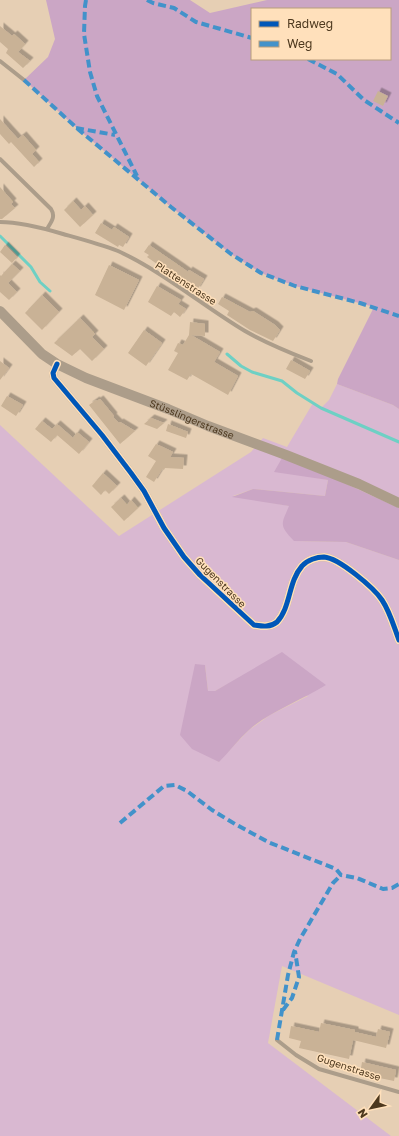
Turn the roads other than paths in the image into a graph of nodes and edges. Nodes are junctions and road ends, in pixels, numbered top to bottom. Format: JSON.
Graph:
{"nodes":[{"id":1,"x":0,"y":62,"type":"edge"},
{"id":2,"x":24,"y":80,"type":"dead end"},
{"id":3,"x":0,"y":160,"type":"edge"},
{"id":4,"x":0,"y":222,"type":"edge"},
{"id":5,"x":47,"y":229,"type":"junction"},
{"id":6,"x":0,"y":311,"type":"edge"},
{"id":7,"x":311,"y":361,"type":"dead end"},
{"id":8,"x":57,"y":364,"type":"junction"},
{"id":9,"x":399,"y":503,"type":"edge"},
{"id":10,"x":399,"y":640,"type":"edge"},
{"id":11,"x":277,"y":1040,"type":"dead end"},
{"id":12,"x":399,"y":1092,"type":"edge"}],
"edges":[{"from":1,"to":2,"type":"lane"},
{"from":3,"to":5,"type":"lane"},
{"from":4,"to":5,"type":"lane","name":"Plattenstrasse"},
{"from":5,"to":7,"type":"lane","name":"Plattenstrasse"},
{"from":6,"to":8,"type":"street","name":"Stüsslingerstrasse"},
{"from":8,"to":9,"type":"street","name":"Stüsslingerstrasse"},
{"from":8,"to":10,"type":"street","name":"Gugenstrasse"},
{"from":11,"to":12,"type":"lane","name":"Gugenstrasse"}]}
